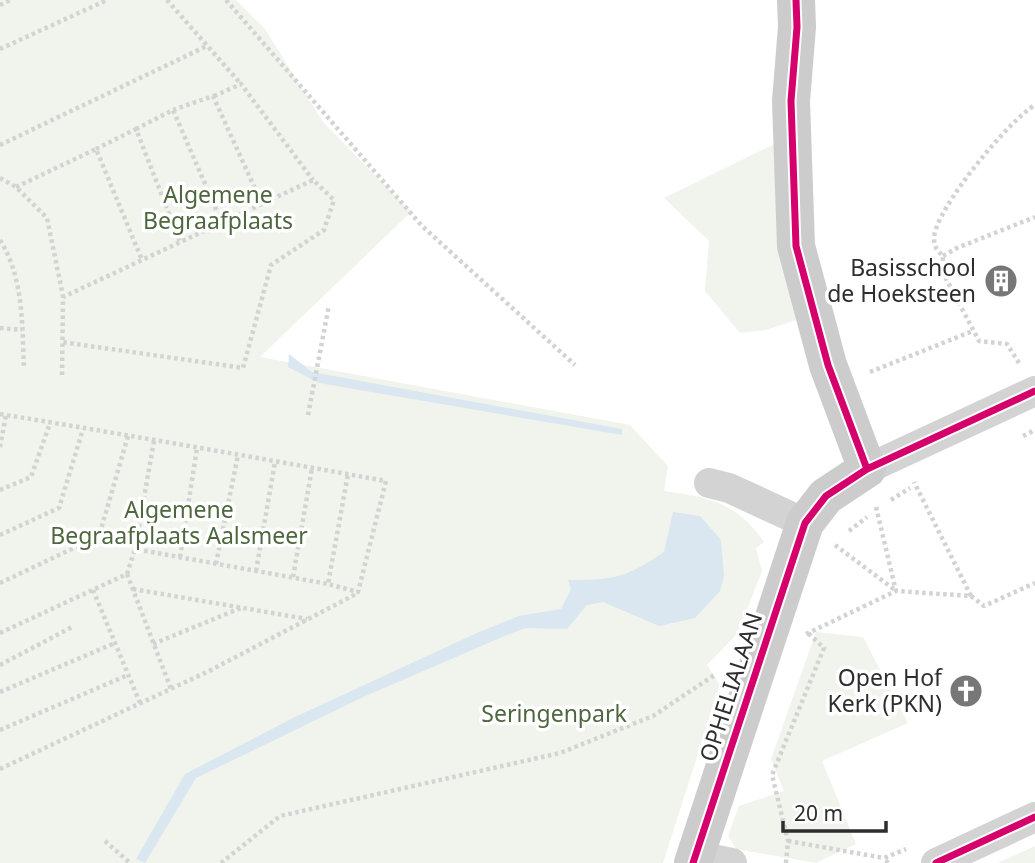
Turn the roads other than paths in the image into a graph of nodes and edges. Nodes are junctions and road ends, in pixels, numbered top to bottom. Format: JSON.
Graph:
{"nodes":[{"id":1,"x":796,"y":0,"type":"edge"},
{"id":2,"x":1035,"y":391,"type":"edge"},
{"id":3,"x":883,"y":461,"type":"junction"},
{"id":4,"x":709,"y":483,"type":"dead end"},
{"id":5,"x":806,"y":523,"type":"junction"},
{"id":6,"x":1035,"y":817,"type":"edge"},
{"id":7,"x":707,"y":861,"type":"edge"},
{"id":8,"x":936,"y":863,"type":"edge"}],
"edges":[{"from":1,"to":3,"type":"street"},
{"from":2,"to":3,"type":"street"},
{"from":3,"to":5,"type":"street","name":"OPHELIALAAN"},
{"from":4,"to":5,"type":"street"},
{"from":5,"to":7,"type":"street","name":"OPHELIALAAN"},
{"from":6,"to":8,"type":"street"}]}
